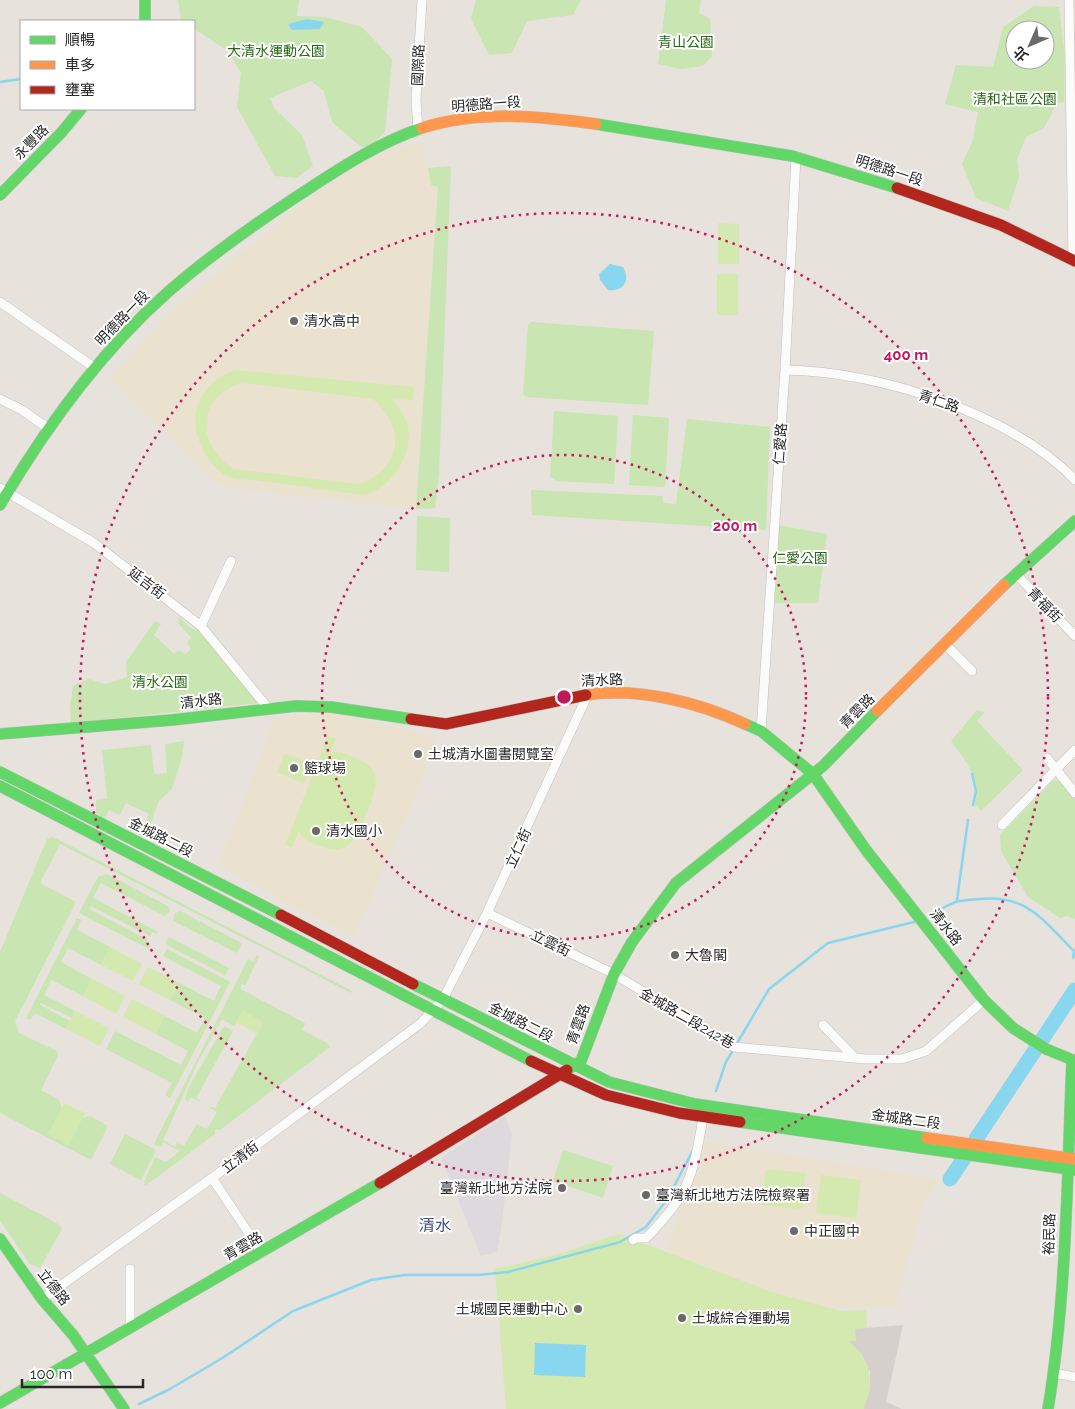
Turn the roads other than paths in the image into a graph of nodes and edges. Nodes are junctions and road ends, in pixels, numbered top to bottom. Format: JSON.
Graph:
{"nodes":[{"id":1,"x":145,"y":0,"type":"edge"},
{"id":2,"x":422,"y":0,"type":"edge"},
{"id":3,"x":1069,"y":1,"type":"edge"},
{"id":4,"x":145,"y":20,"type":"edge"},
{"id":5,"x":80,"y":110,"type":"edge"},
{"id":6,"x":418,"y":131,"type":"junction"},
{"id":7,"x":796,"y":157,"type":"junction"},
{"id":8,"x":0,"y":195,"type":"edge"},
{"id":9,"x":1074,"y":260,"type":"edge"},
{"id":10,"x":0,"y":302,"type":"edge"},
{"id":11,"x":95,"y":368,"type":"junction"},
{"id":12,"x":785,"y":370,"type":"junction"},
{"id":13,"x":0,"y":399,"type":"edge"},
{"id":14,"x":49,"y":429,"type":"junction"},
{"id":15,"x":1075,"y":480,"type":"edge"},
{"id":16,"x":4,"y":490,"type":"edge"},
{"id":17,"x":0,"y":504,"type":"edge"},
{"id":18,"x":1075,"y":521,"type":"edge"},
{"id":19,"x":231,"y":561,"type":"dead end"},
{"id":20,"x":1016,"y":574,"type":"junction"},
{"id":21,"x":201,"y":626,"type":"junction"},
{"id":22,"x":1075,"y":636,"type":"edge"},
{"id":23,"x":944,"y":643,"type":"junction"},
{"id":24,"x":972,"y":671,"type":"dead end"},
{"id":25,"x":588,"y":694,"type":"junction"},
{"id":26,"x":268,"y":708,"type":"junction"},
{"id":27,"x":761,"y":731,"type":"junction"},
{"id":28,"x":0,"y":734,"type":"edge"},
{"id":29,"x":1075,"y":750,"type":"edge"},
{"id":30,"x":1047,"y":758,"type":"dead end"},
{"id":31,"x":1056,"y":769,"type":"junction"},
{"id":32,"x":0,"y":772,"type":"edge"},
{"id":33,"x":813,"y":774,"type":"junction"},
{"id":34,"x":0,"y":786,"type":"edge"},
{"id":35,"x":1075,"y":793,"type":"edge"},
{"id":36,"x":1002,"y":825,"type":"dead end"},
{"id":37,"x":487,"y":913,"type":"junction"},
{"id":38,"x":614,"y":974,"type":"junction"},
{"id":39,"x":443,"y":999,"type":"junction"},
{"id":40,"x":984,"y":1000,"type":"junction"},
{"id":41,"x":433,"y":1010,"type":"junction"},
{"id":42,"x":823,"y":1025,"type":"dead end"},
{"id":43,"x":854,"y":1057,"type":"junction"},
{"id":44,"x":1073,"y":1060,"type":"edge"},
{"id":45,"x":574,"y":1066,"type":"junction"},
{"id":46,"x":559,"y":1076,"type":"junction"},
{"id":47,"x":703,"y":1118,"type":"junction"},
{"id":48,"x":1071,"y":1163,"type":"edge"},
{"id":49,"x":212,"y":1178,"type":"junction"},
{"id":50,"x":0,"y":1239,"type":"edge"},
{"id":51,"x":633,"y":1240,"type":"dead end"},
{"id":52,"x":262,"y":1253,"type":"junction"},
{"id":53,"x":130,"y":1270,"type":"dead end"},
{"id":54,"x":42,"y":1299,"type":"junction"},
{"id":55,"x":130,"y":1327,"type":"junction"},
{"id":56,"x":86,"y":1353,"type":"junction"},
{"id":57,"x":1054,"y":1373,"type":"junction"},
{"id":58,"x":1075,"y":1377,"type":"edge"},
{"id":59,"x":0,"y":1403,"type":"edge"},
{"id":60,"x":124,"y":1409,"type":"edge"},
{"id":61,"x":1048,"y":1409,"type":"edge"}],
"edges":[{"from":1,"to":4,"type":"street"},
{"from":2,"to":6,"type":"street","name":"國際路"},
{"from":3,"to":9,"type":"street"},
{"from":5,"to":8,"type":"street","name":"永豐路"},
{"from":6,"to":7,"type":"street","name":"明德路一段"},
{"from":6,"to":11,"type":"street","name":"明德路一段"},
{"from":7,"to":9,"type":"street","name":"明德路一段"},
{"from":7,"to":12,"type":"street","name":"仁愛路"},
{"from":10,"to":11,"type":"street"},
{"from":11,"to":14,"type":"street","name":"明德路一段"},
{"from":12,"to":15,"type":"street","name":"青仁路"},
{"from":12,"to":27,"type":"street","name":"仁愛路"},
{"from":13,"to":14,"type":"street"},
{"from":14,"to":16,"type":"street","name":"明德路一段"},
{"from":16,"to":17,"type":"street","name":"明德路一段"},
{"from":16,"to":21,"type":"street","name":"延吉街"},
{"from":18,"to":20,"type":"street","name":"青雲路"},
{"from":19,"to":21,"type":"street"},
{"from":20,"to":22,"type":"street","name":"青福街"},
{"from":20,"to":23,"type":"street","name":"青雲路"},
{"from":21,"to":26,"type":"street","name":"延吉街"},
{"from":23,"to":24,"type":"street"},
{"from":23,"to":33,"type":"street","name":"青雲路"},
{"from":25,"to":26,"type":"street","name":"清水路"},
{"from":25,"to":27,"type":"street","name":"清水路"},
{"from":25,"to":37,"type":"street","name":"立仁街"},
{"from":26,"to":28,"type":"street","name":"清水路"},
{"from":27,"to":33,"type":"street","name":"清水路"},
{"from":29,"to":31,"type":"street"},
{"from":30,"to":31,"type":"street"},
{"from":31,"to":35,"type":"street"},
{"from":31,"to":36,"type":"street"},
{"from":32,"to":39,"type":"street","name":"金城路二段"},
{"from":33,"to":38,"type":"street","name":"青雲路"},
{"from":33,"to":40,"type":"street","name":"清水路"},
{"from":34,"to":41,"type":"street","name":"金城路二段"},
{"from":37,"to":38,"type":"street","name":"立雲街"},
{"from":37,"to":39,"type":"street","name":"立仁街"},
{"from":38,"to":43,"type":"street","name":"金城路二段242巷"},
{"from":38,"to":45,"type":"street","name":"青雲路"},
{"from":39,"to":41,"type":"street","name":"立清街"},
{"from":39,"to":45,"type":"street","name":"金城路二段"},
{"from":40,"to":43,"type":"street","name":"金城路二段242巷"},
{"from":40,"to":44,"type":"street","name":"清水路"},
{"from":41,"to":46,"type":"street","name":"金城路二段"},
{"from":41,"to":49,"type":"street","name":"立清街"},
{"from":42,"to":43,"type":"street"},
{"from":44,"to":48,"type":"street","name":"裕民路"},
{"from":45,"to":46,"type":"street","name":"青雲路"},
{"from":45,"to":48,"type":"street","name":"金城路二段"},
{"from":46,"to":47,"type":"street","name":"金城路二段"},
{"from":46,"to":52,"type":"street","name":"青雲路"},
{"from":47,"to":48,"type":"street","name":"金城路二段"},
{"from":47,"to":51,"type":"street"},
{"from":48,"to":57,"type":"street","name":"裕民路"},
{"from":49,"to":52,"type":"street"},
{"from":49,"to":54,"type":"street","name":"立清街"},
{"from":50,"to":54,"type":"street","name":"立德路"},
{"from":52,"to":55,"type":"street","name":"青雲路"},
{"from":53,"to":55,"type":"street"},
{"from":54,"to":56,"type":"street","name":"立德路"},
{"from":55,"to":56,"type":"street","name":"青雲路"},
{"from":56,"to":59,"type":"street","name":"青雲路"},
{"from":56,"to":60,"type":"street","name":"立德路"},
{"from":57,"to":58,"type":"street"},
{"from":57,"to":61,"type":"street","name":"裕民路"}]}
